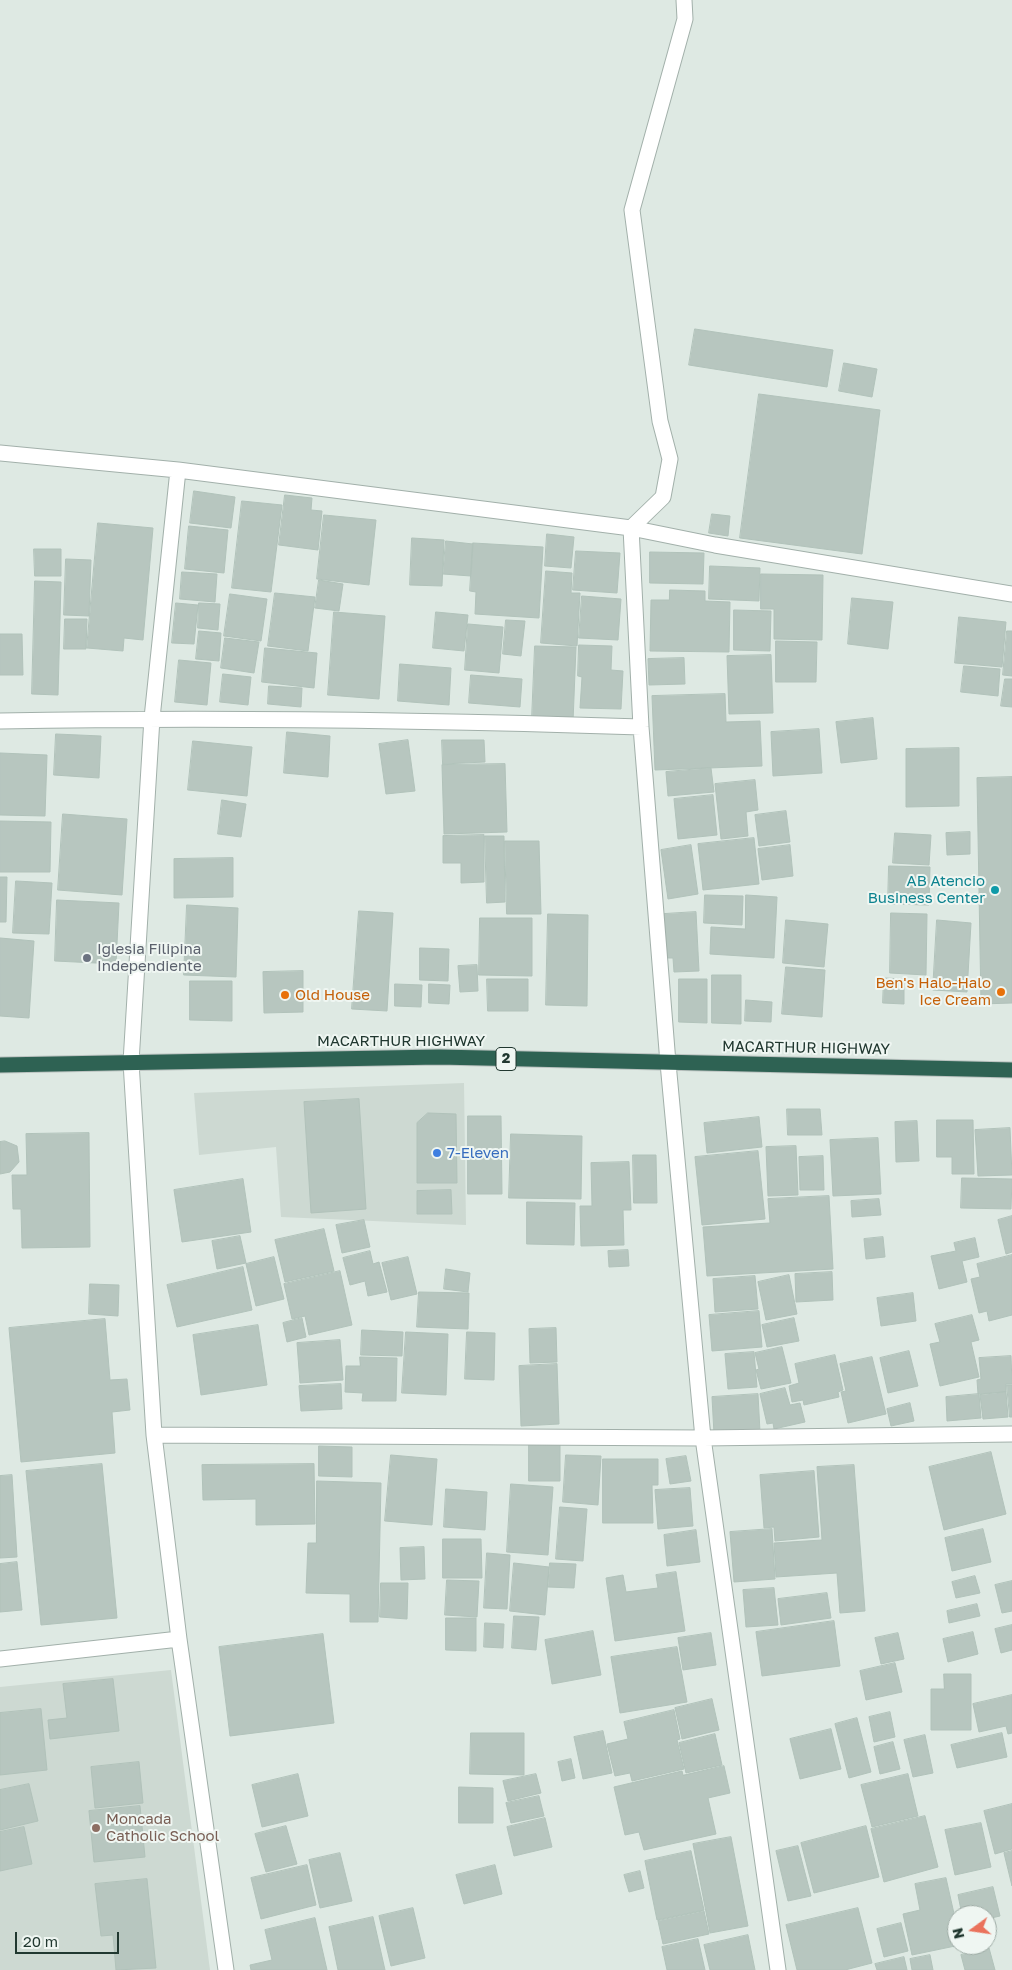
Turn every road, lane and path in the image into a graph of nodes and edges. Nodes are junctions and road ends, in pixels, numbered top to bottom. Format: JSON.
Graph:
{"nodes":[{"id":1,"x":684,"y":0,"type":"edge"},
{"id":2,"x":0,"y":453,"type":"edge"},
{"id":3,"x":178,"y":470,"type":"junction"},
{"id":4,"x":631,"y":528,"type":"junction"},
{"id":5,"x":1012,"y":594,"type":"edge"},
{"id":6,"x":152,"y":718,"type":"junction"},
{"id":7,"x":0,"y":721,"type":"edge"},
{"id":8,"x":641,"y":727,"type":"junction"},
{"id":9,"x":131,"y":1062,"type":"junction"},
{"id":10,"x":668,"y":1063,"type":"junction"},
{"id":11,"x":0,"y":1065,"type":"edge"},
{"id":12,"x":1012,"y":1070,"type":"edge"},
{"id":13,"x":1012,"y":1434,"type":"edge"},
{"id":14,"x":154,"y":1435,"type":"junction"},
{"id":15,"x":703,"y":1438,"type":"junction"},
{"id":16,"x":180,"y":1639,"type":"junction"},
{"id":17,"x":0,"y":1659,"type":"edge"},
{"id":18,"x":226,"y":1970,"type":"edge"},
{"id":19,"x":778,"y":1970,"type":"edge"}],
"edges":[{"from":1,"to":4,"type":"street"},
{"from":2,"to":3,"type":"street"},
{"from":3,"to":4,"type":"street"},
{"from":3,"to":6,"type":"street"},
{"from":4,"to":5,"type":"street"},
{"from":4,"to":8,"type":"street"},
{"from":6,"to":7,"type":"street"},
{"from":6,"to":8,"type":"street"},
{"from":6,"to":9,"type":"street"},
{"from":8,"to":10,"type":"street"},
{"from":9,"to":10,"type":"highway","name":"MACARTHUR HIGHWAY","number":"2"},
{"from":9,"to":11,"type":"highway","name":"MACARTHUR HIGHWAY","number":"2"},
{"from":9,"to":14,"type":"street"},
{"from":10,"to":12,"type":"highway","name":"MACARTHUR HIGHWAY","number":"2"},
{"from":10,"to":15,"type":"street"},
{"from":13,"to":15,"type":"street"},
{"from":14,"to":15,"type":"street"},
{"from":14,"to":16,"type":"street"},
{"from":15,"to":19,"type":"street"},
{"from":16,"to":17,"type":"street"},
{"from":16,"to":18,"type":"street"}]}
